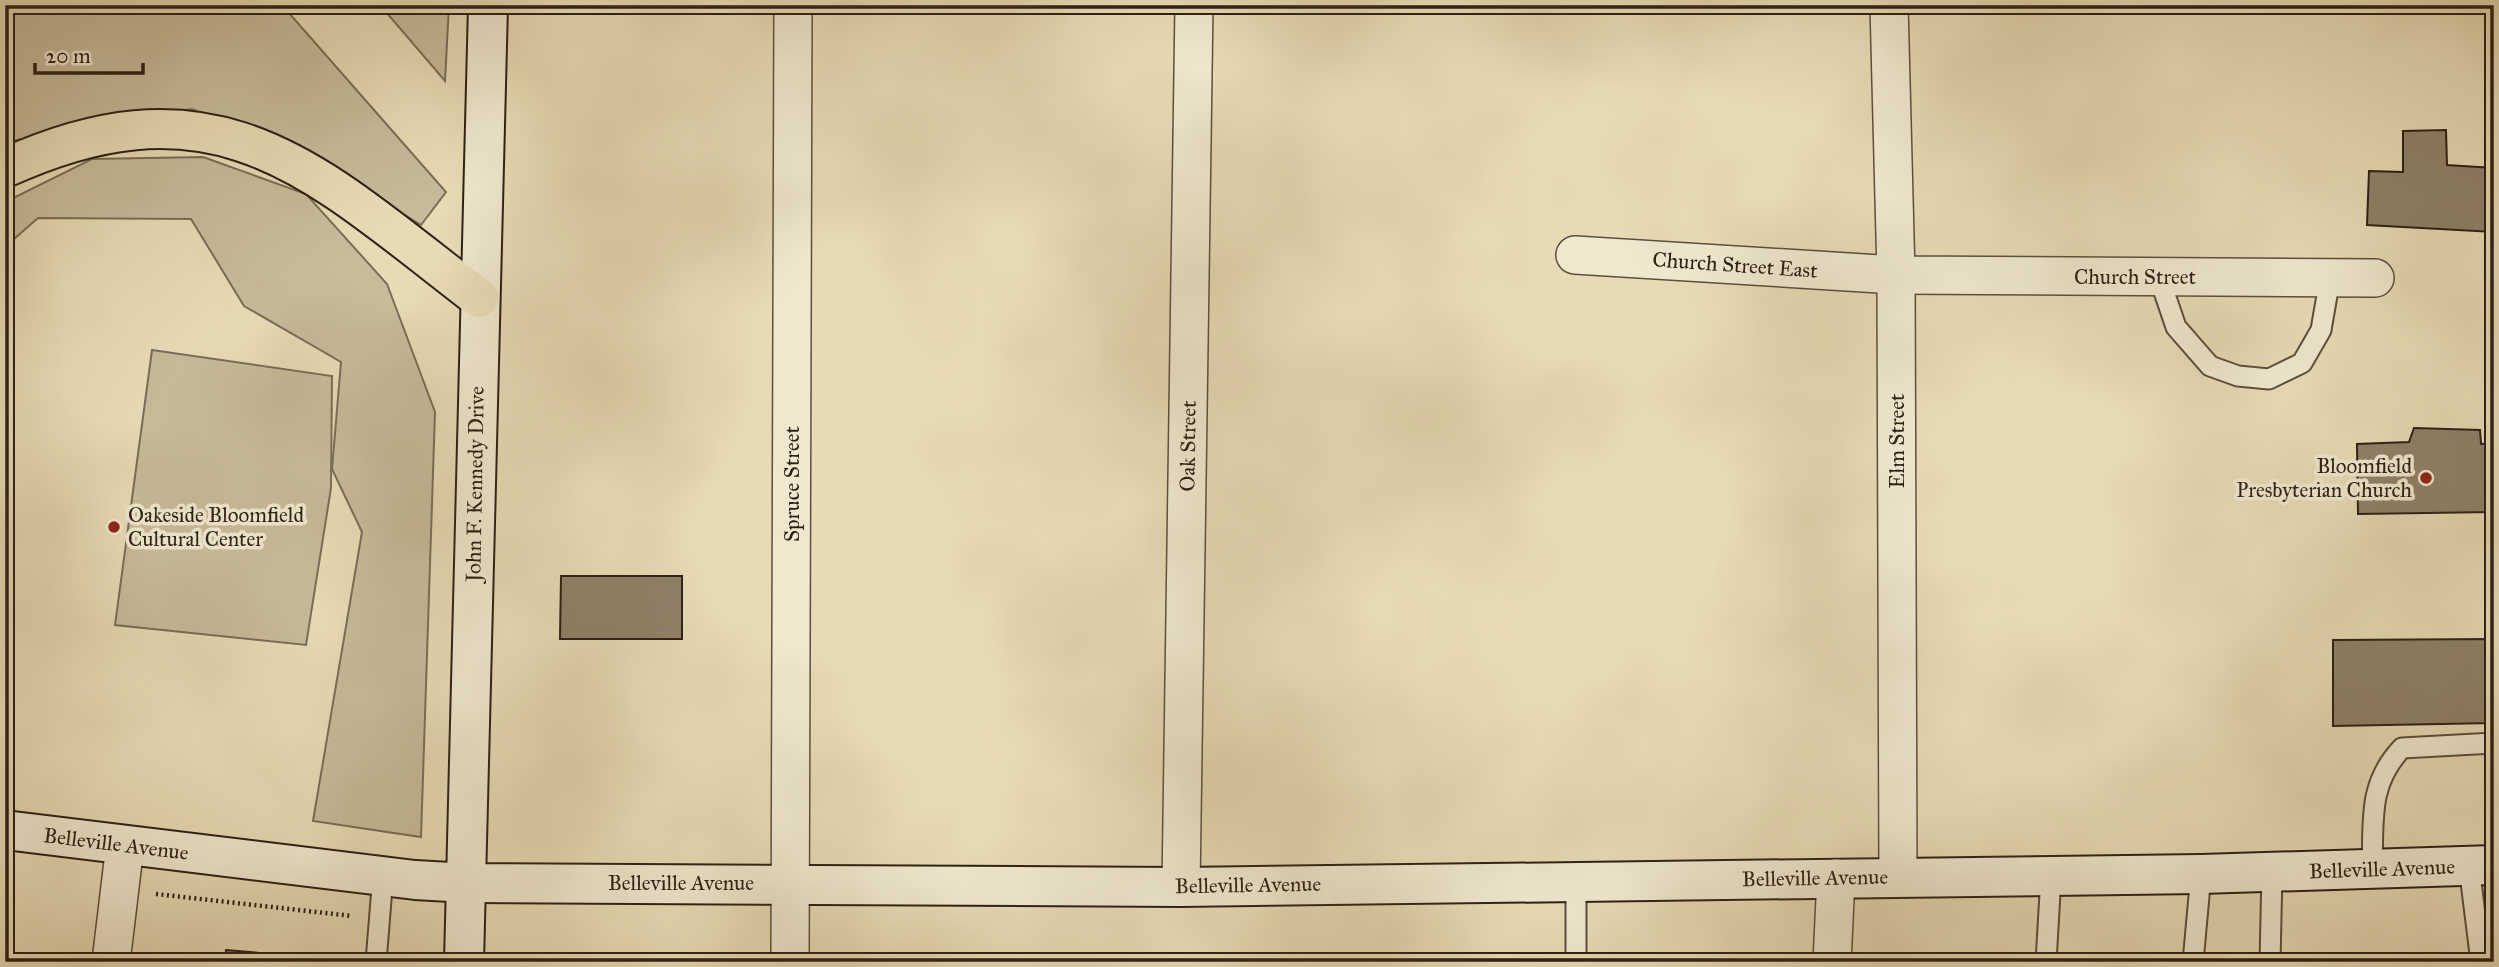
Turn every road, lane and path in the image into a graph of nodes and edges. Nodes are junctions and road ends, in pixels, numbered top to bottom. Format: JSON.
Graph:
{"nodes":[{"id":1,"x":488,"y":5,"type":"edge"},
{"id":2,"x":793,"y":5,"type":"edge"},
{"id":3,"x":1194,"y":5,"type":"edge"},
{"id":4,"x":1889,"y":5,"type":"edge"},
{"id":5,"x":5,"y":168,"type":"edge"},
{"id":6,"x":1575,"y":254,"type":"dead end"},
{"id":7,"x":1896,"y":275,"type":"junction"},
{"id":8,"x":2159,"y":277,"type":"junction"},
{"id":9,"x":2330,"y":278,"type":"junction"},
{"id":10,"x":2375,"y":278,"type":"dead end"},
{"id":11,"x":479,"y":298,"type":"junction"},
{"id":12,"x":2494,"y":743,"type":"edge"},
{"id":13,"x":5,"y":830,"type":"edge"},
{"id":14,"x":125,"y":845,"type":"junction"},
{"id":15,"x":2481,"y":865,"type":"edge"},
{"id":16,"x":2372,"y":869,"type":"junction"},
{"id":17,"x":2272,"y":872,"type":"junction"},
{"id":18,"x":2200,"y":874,"type":"junction"},
{"id":19,"x":383,"y":875,"type":"junction"},
{"id":20,"x":2051,"y":876,"type":"junction"},
{"id":21,"x":1898,"y":877,"type":"junction"},
{"id":22,"x":1836,"y":878,"type":"junction"},
{"id":23,"x":1576,"y":881,"type":"junction"},
{"id":24,"x":468,"y":883,"type":"junction"},
{"id":25,"x":790,"y":884,"type":"junction"},
{"id":26,"x":1181,"y":887,"type":"junction"},
{"id":27,"x":145,"y":893,"type":"dead end"},
{"id":28,"x":357,"y":916,"type":"dead end"},
{"id":29,"x":111,"y":962,"type":"edge"},
{"id":30,"x":376,"y":962,"type":"edge"},
{"id":31,"x":464,"y":962,"type":"edge"},
{"id":32,"x":790,"y":962,"type":"edge"},
{"id":33,"x":1576,"y":962,"type":"edge"},
{"id":34,"x":1832,"y":962,"type":"edge"},
{"id":35,"x":2046,"y":962,"type":"edge"},
{"id":36,"x":2193,"y":962,"type":"edge"},
{"id":37,"x":2270,"y":962,"type":"edge"},
{"id":38,"x":2481,"y":962,"type":"edge"}],
"edges":[{"from":1,"to":11,"type":"main road","name":"John F. Kennedy Drive"},
{"from":2,"to":25,"type":"street","name":"Spruce Street"},
{"from":3,"to":26,"type":"street","name":"Oak Street"},
{"from":4,"to":7,"type":"street","name":"Elm Street"},
{"from":5,"to":11,"type":"highway"},
{"from":6,"to":7,"type":"street","name":"Church Street East"},
{"from":7,"to":8,"type":"street","name":"Church Street"},
{"from":7,"to":21,"type":"street","name":"Elm Street"},
{"from":8,"to":9,"type":"street","name":"Church Street"},
{"from":8,"to":9,"type":"lane"},
{"from":9,"to":10,"type":"street","name":"Church Street"},
{"from":11,"to":24,"type":"main road","name":"John F. Kennedy Drive"},
{"from":12,"to":16,"type":"lane"},
{"from":13,"to":14,"type":"main road","name":"Belleville Avenue"},
{"from":14,"to":19,"type":"main road","name":"Belleville Avenue"},
{"from":14,"to":29,"type":"street"},
{"from":15,"to":16,"type":"main road","name":"Belleville Avenue"},
{"from":15,"to":38,"type":"lane"},
{"from":16,"to":17,"type":"main road","name":"Belleville Avenue"},
{"from":17,"to":18,"type":"main road","name":"Belleville Avenue"},
{"from":17,"to":37,"type":"lane"},
{"from":18,"to":20,"type":"main road","name":"Belleville Avenue"},
{"from":18,"to":36,"type":"lane"},
{"from":19,"to":24,"type":"main road","name":"Belleville Avenue"},
{"from":19,"to":30,"type":"lane"},
{"from":20,"to":21,"type":"main road","name":"Belleville Avenue"},
{"from":20,"to":35,"type":"lane"},
{"from":21,"to":22,"type":"main road","name":"Belleville Avenue"},
{"from":22,"to":23,"type":"main road","name":"Belleville Avenue"},
{"from":22,"to":34,"type":"street"},
{"from":23,"to":26,"type":"main road","name":"Belleville Avenue"},
{"from":23,"to":33,"type":"lane"},
{"from":24,"to":25,"type":"main road","name":"Belleville Avenue"},
{"from":24,"to":31,"type":"main road","name":"John F. Kennedy Drive"},
{"from":25,"to":26,"type":"main road","name":"Belleville Avenue"},
{"from":25,"to":32,"type":"street","name":"Spruce Street"},
{"from":27,"to":28,"type":"path"}]}
